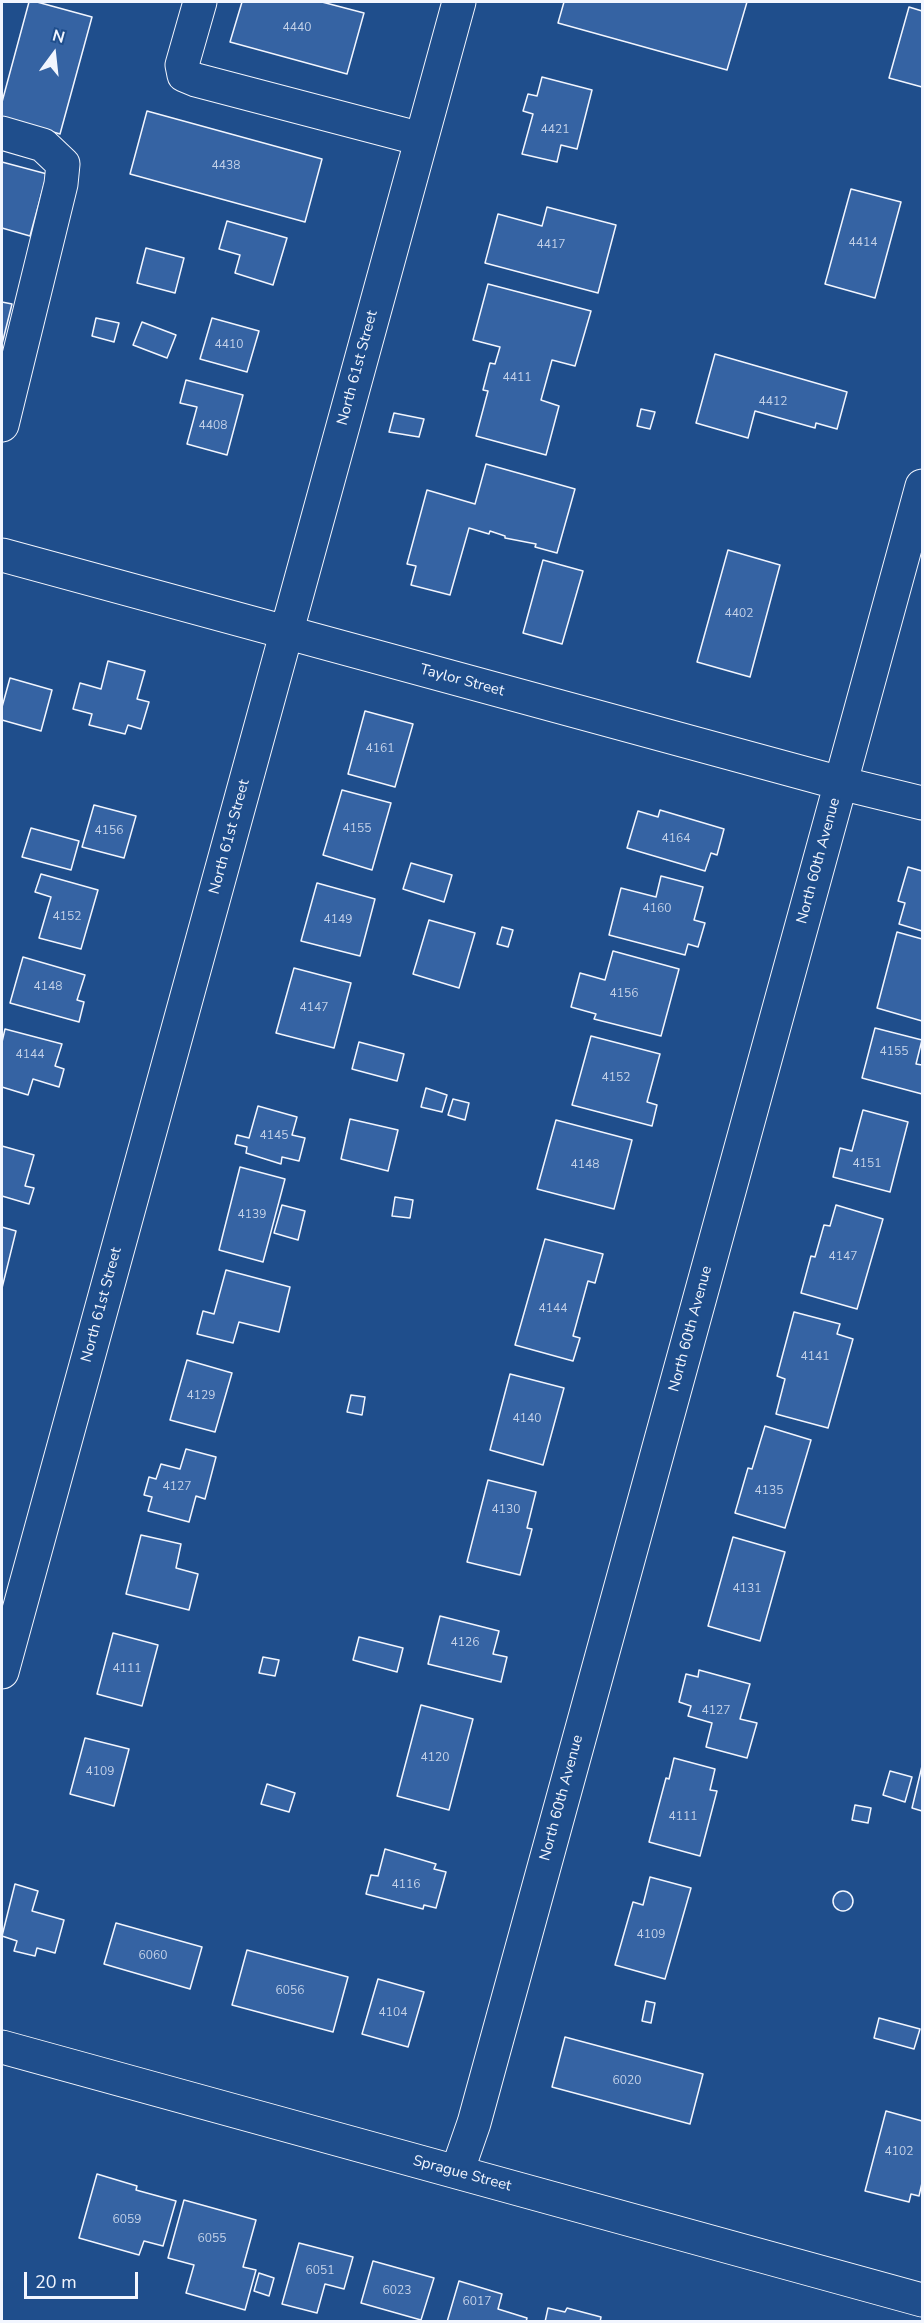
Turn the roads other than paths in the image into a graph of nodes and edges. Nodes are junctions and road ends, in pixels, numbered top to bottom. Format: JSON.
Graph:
{"nodes":[{"id":1,"x":201,"y":2,"type":"edge"},
{"id":2,"x":459,"y":2,"type":"edge"},
{"id":3,"x":2,"y":133,"type":"edge"},
{"id":4,"x":420,"y":139,"type":"junction"},
{"id":5,"x":2,"y":425,"type":"edge"},
{"id":6,"x":922,"y":486,"type":"edge"},
{"id":7,"x":2,"y":555,"type":"edge"},
{"id":8,"x":286,"y":633,"type":"junction"},
{"id":9,"x":840,"y":783,"type":"junction"},
{"id":10,"x":922,"y":803,"type":"edge"},
{"id":11,"x":2,"y":1672,"type":"edge"},
{"id":12,"x":2,"y":2047,"type":"edge"},
{"id":13,"x":457,"y":2172,"type":"junction"},
{"id":14,"x":922,"y":2300,"type":"edge"}],
"edges":[{"from":1,"to":4,"type":"street"},
{"from":2,"to":4,"type":"street","name":"North 61st Street"},
{"from":3,"to":5,"type":"street"},
{"from":4,"to":8,"type":"street","name":"North 61st Street"},
{"from":6,"to":9,"type":"street","name":"North 60th Avenue"},
{"from":7,"to":8,"type":"street","name":"Taylor Street"},
{"from":8,"to":9,"type":"street","name":"Taylor Street"},
{"from":8,"to":11,"type":"street","name":"North 61st Street"},
{"from":9,"to":10,"type":"street","name":"Taylor Street"},
{"from":9,"to":13,"type":"street","name":"North 60th Avenue"},
{"from":12,"to":13,"type":"street","name":"Sprague Street"},
{"from":13,"to":14,"type":"street","name":"Sprague Street"}]}
